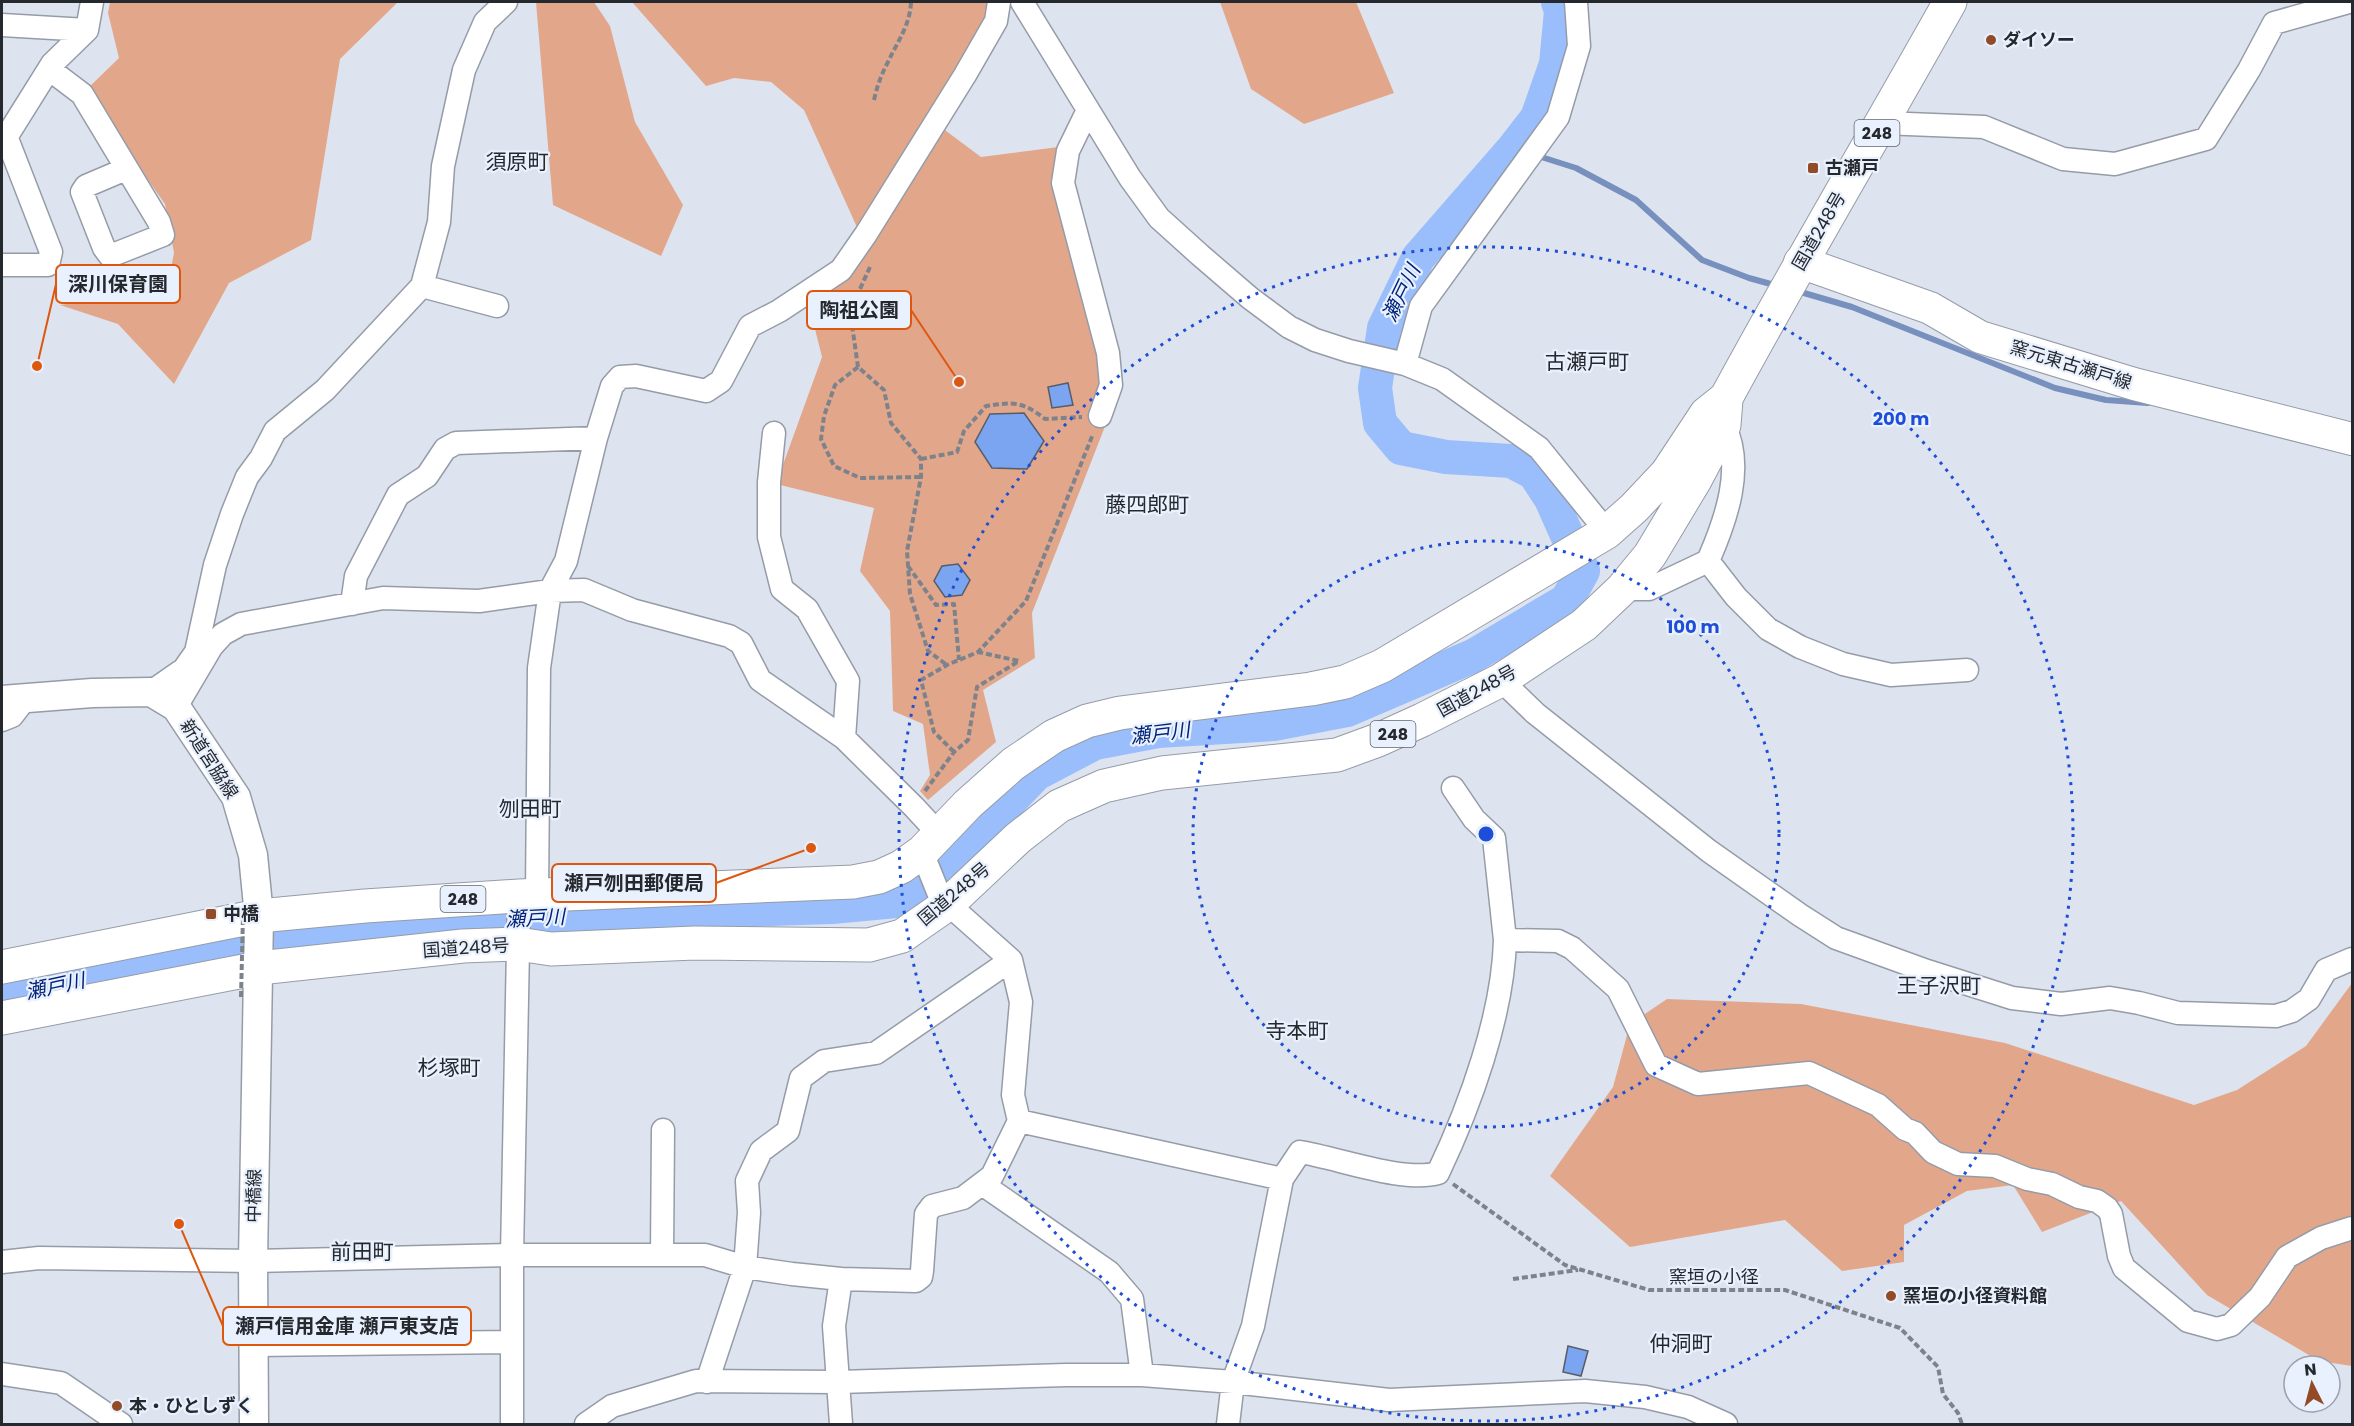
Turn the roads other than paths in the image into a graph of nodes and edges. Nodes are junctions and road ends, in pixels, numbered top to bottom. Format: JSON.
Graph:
{"nodes":[{"id":1,"x":92,"y":2,"type":"edge"},
{"id":2,"x":506,"y":2,"type":"edge"},
{"id":3,"x":999,"y":2,"type":"edge"},
{"id":4,"x":1022,"y":2,"type":"edge"},
{"id":5,"x":1576,"y":2,"type":"edge"},
{"id":6,"x":1950,"y":2,"type":"edge"},
{"id":7,"x":2349,"y":2,"type":"edge"},
{"id":8,"x":2,"y":25,"type":"edge"},
{"id":9,"x":87,"y":30,"type":"junction"},
{"id":10,"x":49,"y":69,"type":"junction"},
{"id":11,"x":1088,"y":110,"type":"junction"},
{"id":12,"x":1882,"y":123,"type":"junction"},
{"id":13,"x":4,"y":140,"type":"edge"},
{"id":14,"x":126,"y":169,"type":"dead end"},
{"id":15,"x":2,"y":265,"type":"edge"},
{"id":16,"x":1791,"y":280,"type":"junction"},
{"id":17,"x":422,"y":286,"type":"junction"},
{"id":18,"x":497,"y":306,"type":"dead end"},
{"id":19,"x":1401,"y":363,"type":"junction"},
{"id":20,"x":1725,"y":412,"type":"junction"},
{"id":21,"x":1100,"y":416,"type":"road end"},
{"id":22,"x":774,"y":433,"type":"dead end"},
{"id":23,"x":596,"y":438,"type":"junction"},
{"id":24,"x":2352,"y":439,"type":"edge"},
{"id":25,"x":1600,"y":536,"type":"junction"},
{"id":26,"x":1708,"y":561,"type":"junction"},
{"id":27,"x":1622,"y":589,"type":"junction"},
{"id":28,"x":550,"y":591,"type":"junction"},
{"id":29,"x":352,"y":604,"type":"junction"},
{"id":30,"x":1967,"y":670,"type":"dead end"},
{"id":31,"x":1502,"y":680,"type":"junction"},
{"id":32,"x":151,"y":692,"type":"junction"},
{"id":33,"x":13,"y":699,"type":"edge"},
{"id":34,"x":176,"y":707,"type":"junction"},
{"id":35,"x":2,"y":720,"type":"edge"},
{"id":36,"x":844,"y":738,"type":"junction"},
{"id":37,"x":1453,"y":788,"type":"dead end"},
{"id":38,"x":928,"y":848,"type":"junction"},
{"id":39,"x":525,"y":898,"type":"junction"},
{"id":40,"x":943,"y":898,"type":"junction"},
{"id":41,"x":254,"y":918,"type":"junction"},
{"id":42,"x":518,"y":938,"type":"junction"},
{"id":43,"x":1505,"y":940,"type":"junction"},
{"id":44,"x":2352,"y":959,"type":"edge"},
{"id":45,"x":1011,"y":960,"type":"junction"},
{"id":46,"x":259,"y":963,"type":"junction"},
{"id":47,"x":2,"y":967,"type":"edge"},
{"id":48,"x":2,"y":1018,"type":"edge"},
{"id":49,"x":1019,"y":1120,"type":"junction"},
{"id":50,"x":663,"y":1130,"type":"dead end"},
{"id":51,"x":1282,"y":1179,"type":"junction"},
{"id":52,"x":982,"y":1184,"type":"junction"},
{"id":53,"x":2352,"y":1228,"type":"edge"},
{"id":54,"x":512,"y":1255,"type":"junction"},
{"id":55,"x":662,"y":1255,"type":"junction"},
{"id":56,"x":253,"y":1261,"type":"junction"},
{"id":57,"x":2,"y":1262,"type":"edge"},
{"id":58,"x":745,"y":1267,"type":"junction"},
{"id":59,"x":841,"y":1279,"type":"junction"},
{"id":60,"x":512,"y":1342,"type":"junction"},
{"id":61,"x":253,"y":1345,"type":"junction"},
{"id":62,"x":2,"y":1374,"type":"edge"},
{"id":63,"x":1142,"y":1375,"type":"junction"},
{"id":64,"x":706,"y":1382,"type":"junction"},
{"id":65,"x":839,"y":1382,"type":"junction"},
{"id":66,"x":1233,"y":1382,"type":"junction"},
{"id":67,"x":122,"y":1425,"type":"edge"},
{"id":68,"x":254,"y":1425,"type":"edge"},
{"id":69,"x":512,"y":1425,"type":"edge"},
{"id":70,"x":586,"y":1425,"type":"edge"},
{"id":71,"x":841,"y":1425,"type":"edge"},
{"id":72,"x":1228,"y":1425,"type":"edge"},
{"id":73,"x":1726,"y":1425,"type":"edge"}],
"edges":[{"from":1,"to":9,"type":"street"},
{"from":2,"to":17,"type":"street"},
{"from":3,"to":23,"type":"street"},
{"from":4,"to":11,"type":"street"},
{"from":5,"to":19,"type":"street"},
{"from":6,"to":12,"type":"highway","name":"国道248号","number":"248"},
{"from":7,"to":12,"type":"street"},
{"from":8,"to":9,"type":"street"},
{"from":9,"to":10,"type":"street"},
{"from":10,"to":13,"type":"street"},
{"from":10,"to":14,"type":"street"},
{"from":11,"to":19,"type":"street"},
{"from":11,"to":21,"type":"street"},
{"from":12,"to":16,"type":"highway","name":"国道248号","number":"248"},
{"from":13,"to":15,"type":"street"},
{"from":16,"to":20,"type":"highway","name":"国道248号","number":"248"},
{"from":16,"to":24,"type":"main road","name":"窯元東古瀬戸線"},
{"from":17,"to":18,"type":"street"},
{"from":17,"to":32,"type":"street"},
{"from":19,"to":25,"type":"street"},
{"from":20,"to":25,"type":"highway","name":"国道248号","number":"248"},
{"from":20,"to":26,"type":"street"},
{"from":20,"to":27,"type":"highway","name":"国道248号","number":"248"},
{"from":22,"to":36,"type":"street"},
{"from":23,"to":28,"type":"street"},
{"from":23,"to":29,"type":"street"},
{"from":25,"to":38,"type":"highway","name":"国道248号","number":"248"},
{"from":26,"to":27,"type":"street"},
{"from":26,"to":30,"type":"street"},
{"from":27,"to":31,"type":"highway","name":"国道248号","number":"248"},
{"from":28,"to":29,"type":"street"},
{"from":28,"to":36,"type":"street"},
{"from":28,"to":39,"type":"street"},
{"from":29,"to":34,"type":"street"},
{"from":31,"to":40,"type":"highway","name":"国道248号","number":"248"},
{"from":31,"to":44,"type":"street"},
{"from":32,"to":33,"type":"street"},
{"from":32,"to":34,"type":"street","name":"新道宮脇線"},
{"from":33,"to":35,"type":"street"},
{"from":34,"to":41,"type":"street","name":"新道宮脇線"},
{"from":36,"to":38,"type":"street"},
{"from":37,"to":43,"type":"street"},
{"from":38,"to":39,"type":"highway","name":"国道248号","number":"248"},
{"from":38,"to":40,"type":"street"},
{"from":39,"to":41,"type":"highway","name":"国道248号","number":"248"},
{"from":39,"to":42,"type":"street"},
{"from":40,"to":42,"type":"highway","name":"国道248号","number":"248"},
{"from":40,"to":45,"type":"street"},
{"from":41,"to":46,"type":"street","name":"新道宮脇線"},
{"from":41,"to":47,"type":"highway","name":"国道248号","number":"248"},
{"from":42,"to":46,"type":"highway","name":"国道248号","number":"248"},
{"from":42,"to":54,"type":"street"},
{"from":43,"to":51,"type":"street"},
{"from":43,"to":53,"type":"street"},
{"from":45,"to":49,"type":"street"},
{"from":45,"to":58,"type":"street"},
{"from":46,"to":48,"type":"highway","name":"国道248号","number":"248"},
{"from":46,"to":56,"type":"street","name":"中橋線"},
{"from":49,"to":51,"type":"street"},
{"from":49,"to":52,"type":"street"},
{"from":50,"to":55,"type":"street"},
{"from":51,"to":66,"type":"street"},
{"from":52,"to":59,"type":"street"},
{"from":52,"to":63,"type":"street"},
{"from":54,"to":55,"type":"street"},
{"from":54,"to":56,"type":"street"},
{"from":54,"to":60,"type":"street"},
{"from":55,"to":58,"type":"street"},
{"from":56,"to":57,"type":"street"},
{"from":56,"to":61,"type":"street","name":"中橋線"},
{"from":58,"to":59,"type":"street"},
{"from":58,"to":64,"type":"street"},
{"from":59,"to":65,"type":"street"},
{"from":60,"to":61,"type":"street"},
{"from":60,"to":69,"type":"street"},
{"from":61,"to":68,"type":"street","name":"中橋線"},
{"from":62,"to":67,"type":"street"},
{"from":63,"to":65,"type":"street"},
{"from":63,"to":66,"type":"street"},
{"from":64,"to":65,"type":"street"},
{"from":64,"to":70,"type":"street"},
{"from":65,"to":71,"type":"street"},
{"from":66,"to":72,"type":"street"},
{"from":66,"to":73,"type":"street"}]}
